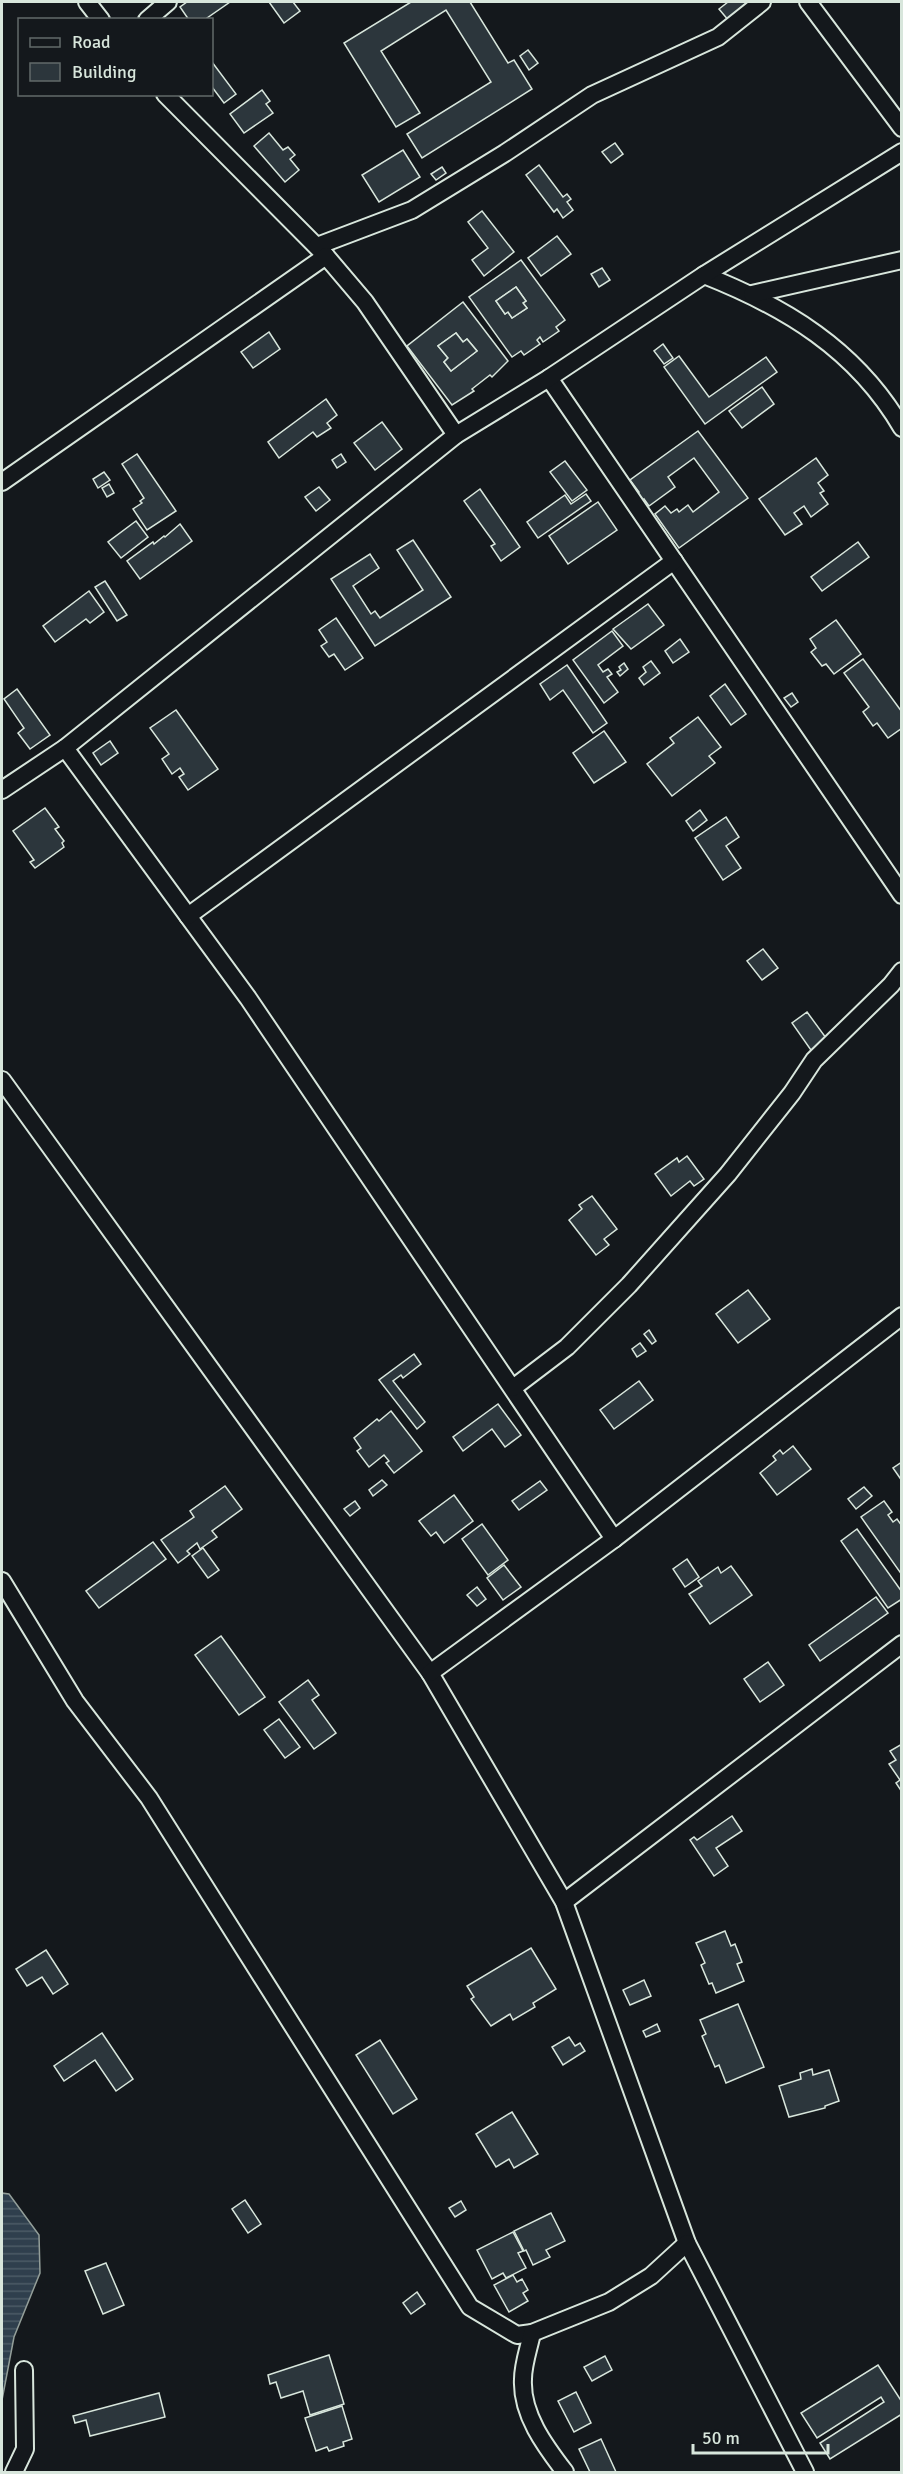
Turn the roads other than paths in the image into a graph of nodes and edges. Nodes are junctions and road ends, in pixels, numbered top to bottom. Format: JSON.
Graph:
{"nodes":[{"id":1,"x":87,"y":2,"type":"edge"},
{"id":2,"x":168,"y":2,"type":"edge"},
{"id":3,"x":762,"y":2,"type":"edge"},
{"id":4,"x":808,"y":2,"type":"edge"},
{"id":5,"x":99,"y":18,"type":"edge"},
{"id":6,"x":149,"y":18,"type":"edge"},
{"id":7,"x":167,"y":96,"type":"edge"},
{"id":8,"x":902,"y":128,"type":"edge"},
{"id":9,"x":902,"y":153,"type":"edge"},
{"id":10,"x":321,"y":251,"type":"junction"},
{"id":11,"x":902,"y":260,"type":"edge"},
{"id":12,"x":704,"y":275,"type":"junction"},
{"id":13,"x":752,"y":294,"type":"junction"},
{"id":14,"x":549,"y":378,"type":"junction"},
{"id":15,"x":902,"y":428,"type":"edge"},
{"id":16,"x":456,"y":435,"type":"junction"},
{"id":17,"x":2,"y":482,"type":"edge"},
{"id":18,"x":674,"y":561,"type":"junction"},
{"id":19,"x":65,"y":748,"type":"junction"},
{"id":20,"x":2,"y":790,"type":"edge"},
{"id":21,"x":902,"y":895,"type":"edge"},
{"id":22,"x":188,"y":916,"type":"junction"},
{"id":23,"x":902,"y":971,"type":"edge"},
{"id":24,"x":2,"y":1080,"type":"edge"},
{"id":25,"x":902,"y":1316,"type":"edge"},
{"id":26,"x":513,"y":1388,"type":"junction"},
{"id":27,"x":614,"y":1539,"type":"junction"},
{"id":28,"x":2,"y":1583,"type":"edge"},
{"id":29,"x":902,"y":1644,"type":"edge"},
{"id":30,"x":430,"y":1673,"type":"junction"},
{"id":31,"x":564,"y":1902,"type":"junction"},
{"id":32,"x":687,"y":2243,"type":"junction"},
{"id":33,"x":532,"y":2333,"type":"junction"},
{"id":34,"x":24,"y":2370,"type":"dead end"},
{"id":35,"x":14,"y":2472,"type":"edge"},
{"id":36,"x":565,"y":2472,"type":"edge"},
{"id":37,"x":805,"y":2472,"type":"edge"}],
"edges":[{"from":1,"to":5,"type":"street"},
{"from":2,"to":6,"type":"street"},
{"from":3,"to":10,"type":"street"},
{"from":4,"to":8,"type":"street"},
{"from":7,"to":10,"type":"street"},
{"from":9,"to":12,"type":"street"},
{"from":10,"to":16,"type":"street"},
{"from":10,"to":17,"type":"street"},
{"from":11,"to":13,"type":"street"},
{"from":12,"to":13,"type":"street"},
{"from":12,"to":14,"type":"street"},
{"from":13,"to":15,"type":"street"},
{"from":14,"to":16,"type":"street"},
{"from":14,"to":18,"type":"street"},
{"from":16,"to":19,"type":"street"},
{"from":18,"to":21,"type":"street"},
{"from":18,"to":22,"type":"street"},
{"from":19,"to":20,"type":"street"},
{"from":19,"to":22,"type":"street"},
{"from":22,"to":26,"type":"street"},
{"from":23,"to":26,"type":"street"},
{"from":24,"to":30,"type":"street"},
{"from":25,"to":27,"type":"street"},
{"from":26,"to":27,"type":"street"},
{"from":27,"to":30,"type":"street"},
{"from":28,"to":33,"type":"street"},
{"from":29,"to":31,"type":"street"},
{"from":30,"to":31,"type":"street"},
{"from":31,"to":32,"type":"street"},
{"from":32,"to":33,"type":"street"},
{"from":32,"to":37,"type":"street"},
{"from":33,"to":36,"type":"street"},
{"from":34,"to":35,"type":"street"}]}
